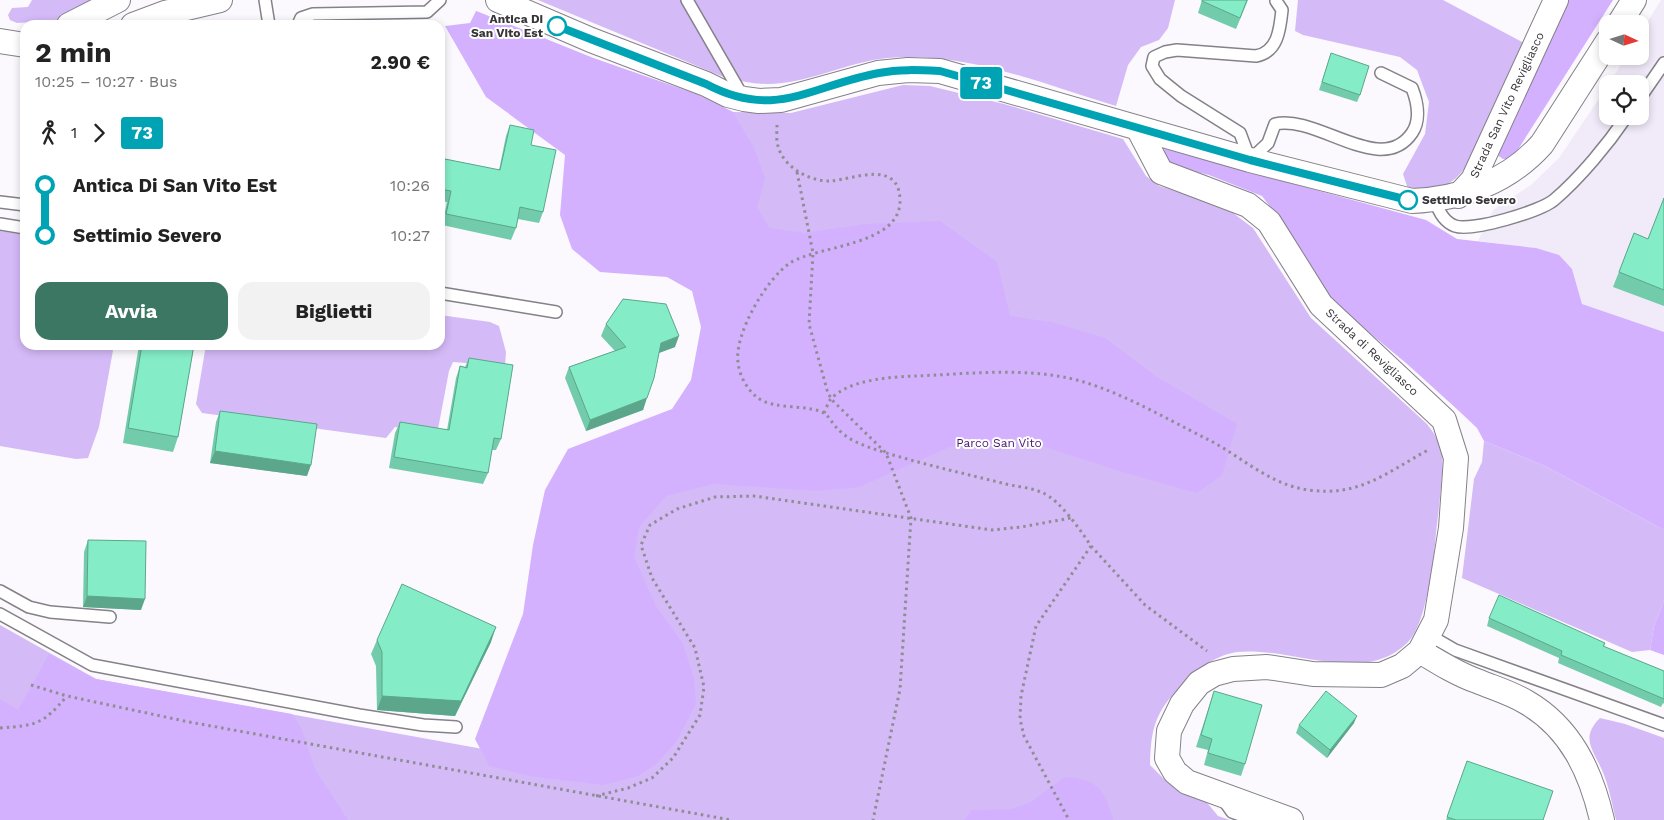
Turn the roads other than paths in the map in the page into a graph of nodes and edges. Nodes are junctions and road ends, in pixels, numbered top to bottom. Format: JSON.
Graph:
{"nodes":[{"id":1,"x":118,"y":0,"type":"edge"},
{"id":2,"x":220,"y":0,"type":"edge"},
{"id":3,"x":265,"y":0,"type":"edge"},
{"id":4,"x":440,"y":0,"type":"edge"},
{"id":5,"x":498,"y":0,"type":"edge"},
{"id":6,"x":687,"y":0,"type":"edge"},
{"id":7,"x":1556,"y":0,"type":"edge"},
{"id":8,"x":1634,"y":0,"type":"edge"},
{"id":9,"x":1276,"y":1,"type":"edge"},
{"id":10,"x":1625,"y":15,"type":"edge"},
{"id":11,"x":79,"y":20,"type":"edge"},
{"id":12,"x":146,"y":20,"type":"edge"},
{"id":13,"x":268,"y":20,"type":"edge"},
{"id":14,"x":301,"y":20,"type":"edge"},
{"id":15,"x":1599,"y":56,"type":"edge"},
{"id":16,"x":1664,"y":63,"type":"edge"},
{"id":17,"x":1381,"y":73,"type":"dead end"},
{"id":18,"x":1649,"y":85,"type":"edge"},
{"id":19,"x":744,"y":98,"type":"junction"},
{"id":20,"x":1621,"y":125,"type":"edge"},
{"id":21,"x":1138,"y":128,"type":"junction"},
{"id":22,"x":1250,"y":160,"type":"junction"},
{"id":23,"x":1458,"y":196,"type":"junction"},
{"id":24,"x":1435,"y":200,"type":"junction"},
{"id":25,"x":0,"y":202,"type":"edge"},
{"id":26,"x":20,"y":204,"type":"edge"},
{"id":27,"x":0,"y":224,"type":"edge"},
{"id":28,"x":20,"y":227,"type":"edge"},
{"id":29,"x":445,"y":294,"type":"edge"},
{"id":30,"x":556,"y":312,"type":"dead end"},
{"id":31,"x":0,"y":592,"type":"edge"},
{"id":32,"x":0,"y":614,"type":"edge"},
{"id":33,"x":110,"y":617,"type":"dead end"},
{"id":34,"x":1424,"y":643,"type":"junction"},
{"id":35,"x":1664,"y":725,"type":"edge"},
{"id":36,"x":456,"y":727,"type":"dead end"},
{"id":37,"x":1220,"y":795,"type":"junction"},
{"id":38,"x":1254,"y":820,"type":"edge"},
{"id":39,"x":1291,"y":820,"type":"edge"},
{"id":40,"x":1602,"y":820,"type":"edge"}],
"edges":[{"from":1,"to":11,"type":"street"},
{"from":2,"to":12,"type":"street"},
{"from":3,"to":13,"type":"lane"},
{"from":4,"to":14,"type":"lane"},
{"from":5,"to":19,"type":"street"},
{"from":6,"to":19,"type":"lane"},
{"from":7,"to":23,"type":"street","name":"Strada San Vito Revigliasco"},
{"from":8,"to":10,"type":"street"},
{"from":9,"to":22,"type":"lane"},
{"from":15,"to":23,"type":"street"},
{"from":16,"to":18,"type":"lane"},
{"from":17,"to":22,"type":"lane"},
{"from":19,"to":21,"type":"street"},
{"from":20,"to":24,"type":"lane"},
{"from":21,"to":22,"type":"street"},
{"from":21,"to":34,"type":"street","name":"Strada di Revigliasco"},
{"from":22,"to":24,"type":"street"},
{"from":23,"to":24,"type":"street"},
{"from":25,"to":26,"type":"lane"},
{"from":27,"to":28,"type":"lane"},
{"from":29,"to":30,"type":"lane"},
{"from":31,"to":33,"type":"lane"},
{"from":32,"to":36,"type":"lane"},
{"from":34,"to":35,"type":"lane"},
{"from":34,"to":37,"type":"street","name":"Strada di Revigliasco"},
{"from":34,"to":40,"type":"street"},
{"from":37,"to":38,"type":"lane"},
{"from":37,"to":39,"type":"street","name":"Strada di Revigliasco"}]}
